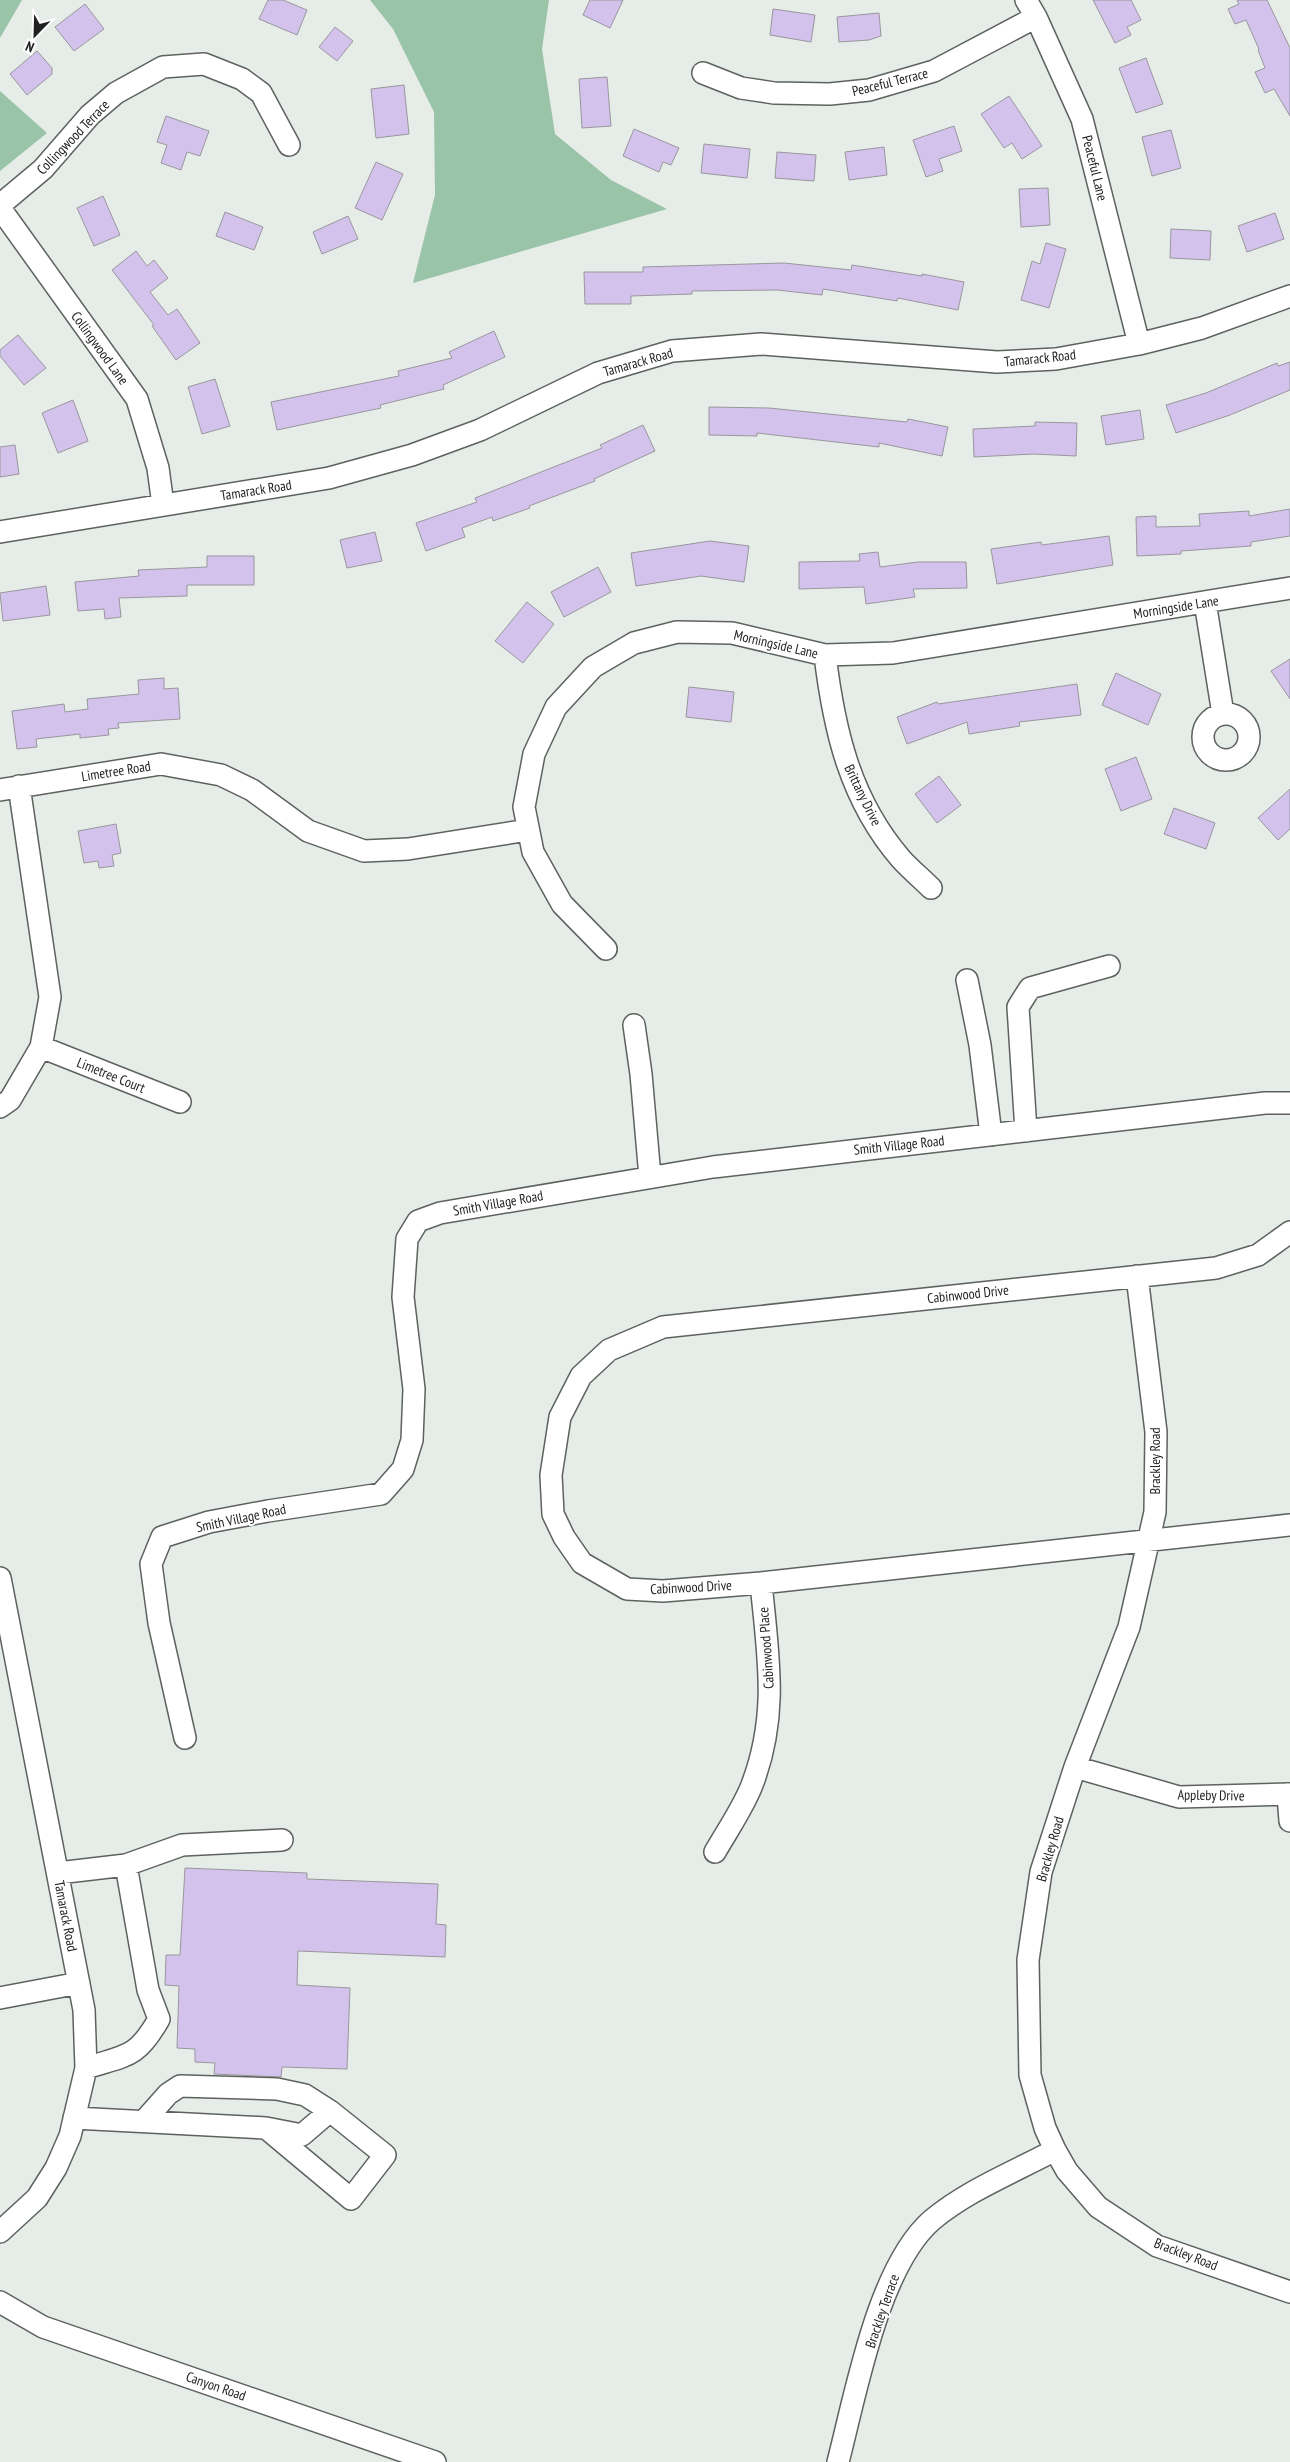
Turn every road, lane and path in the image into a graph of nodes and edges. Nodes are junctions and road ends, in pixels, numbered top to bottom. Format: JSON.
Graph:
{"nodes":[{"id":1,"x":1031,"y":8,"type":"edge"},
{"id":2,"x":703,"y":73,"type":"dead end"},
{"id":3,"x":289,"y":145,"type":"dead end"},
{"id":4,"x":0,"y":207,"type":"edge"},
{"id":5,"x":1290,"y":296,"type":"edge"},
{"id":6,"x":1139,"y":344,"type":"junction"},
{"id":7,"x":163,"y":505,"type":"junction"},
{"id":8,"x":0,"y":532,"type":"edge"},
{"id":9,"x":1290,"y":588,"type":"edge"},
{"id":10,"x":1205,"y":602,"type":"junction"},
{"id":11,"x":824,"y":655,"type":"junction"},
{"id":12,"x":1222,"y":714,"type":"dead end"},
{"id":13,"x":10,"y":788,"type":"edge"},
{"id":14,"x":528,"y":830,"type":"junction"},
{"id":15,"x":931,"y":888,"type":"dead end"},
{"id":16,"x":606,"y":949,"type":"dead end"},
{"id":17,"x":1109,"y":966,"type":"dead end"},
{"id":18,"x":967,"y":980,"type":"dead end"},
{"id":19,"x":634,"y":1025,"type":"dead end"},
{"id":20,"x":41,"y":1047,"type":"junction"},
{"id":21,"x":180,"y":1102,"type":"dead end"},
{"id":22,"x":1290,"y":1103,"type":"edge"},
{"id":23,"x":0,"y":1107,"type":"edge"},
{"id":24,"x":1026,"y":1131,"type":"junction"},
{"id":25,"x":991,"y":1135,"type":"junction"},
{"id":26,"x":650,"y":1178,"type":"junction"},
{"id":27,"x":1290,"y":1232,"type":"edge"},
{"id":28,"x":1137,"y":1276,"type":"junction"},
{"id":29,"x":1290,"y":1525,"type":"edge"},
{"id":30,"x":1149,"y":1540,"type":"junction"},
{"id":31,"x":0,"y":1578,"type":"edge"},
{"id":32,"x":761,"y":1583,"type":"junction"},
{"id":33,"x":185,"y":1738,"type":"dead end"},
{"id":34,"x":1075,"y":1767,"type":"junction"},
{"id":35,"x":1289,"y":1794,"type":"edge"},
{"id":36,"x":1290,"y":1821,"type":"edge"},
{"id":37,"x":282,"y":1840,"type":"dead end"},
{"id":38,"x":715,"y":1852,"type":"dead end"},
{"id":39,"x":126,"y":1865,"type":"junction"},
{"id":40,"x":58,"y":1873,"type":"junction"},
{"id":41,"x":79,"y":1983,"type":"junction"},
{"id":42,"x":0,"y":1998,"type":"edge"},
{"id":43,"x":86,"y":2068,"type":"junction"},
{"id":44,"x":330,"y":2111,"type":"junction"},
{"id":45,"x":74,"y":2118,"type":"junction"},
{"id":46,"x":144,"y":2121,"type":"junction"},
{"id":47,"x":266,"y":2128,"type":"junction"},
{"id":48,"x":1055,"y":2150,"type":"junction"},
{"id":49,"x":0,"y":2232,"type":"edge"},
{"id":50,"x":1290,"y":2292,"type":"edge"},
{"id":51,"x":0,"y":2302,"type":"edge"},
{"id":52,"x":436,"y":2462,"type":"edge"},
{"id":53,"x":838,"y":2462,"type":"edge"}],
"edges":[{"from":1,"to":2,"type":"street","name":"Peaceful Terrace"},
{"from":1,"to":6,"type":"street","name":"Peaceful Lane"},
{"from":3,"to":4,"type":"street","name":"Collingwood Terrace"},
{"from":4,"to":7,"type":"street","name":"Collingwood Lane"},
{"from":5,"to":6,"type":"street","name":"Tamarack Road"},
{"from":6,"to":7,"type":"street","name":"Tamarack Road"},
{"from":7,"to":8,"type":"street","name":"Tamarack Road"},
{"from":9,"to":10,"type":"street","name":"Morningside Lane"},
{"from":10,"to":11,"type":"street","name":"Morningside Lane"},
{"from":10,"to":12,"type":"street"},
{"from":11,"to":14,"type":"street","name":"Morningside Lane"},
{"from":11,"to":15,"type":"street","name":"Brittany Drive"},
{"from":13,"to":14,"type":"street","name":"Limetree Road"},
{"from":13,"to":20,"type":"street","name":"Limetree Road"},
{"from":14,"to":16,"type":"street","name":"Morningside Lane"},
{"from":17,"to":24,"type":"street"},
{"from":18,"to":25,"type":"street"},
{"from":19,"to":26,"type":"street"},
{"from":20,"to":21,"type":"street","name":"Limetree Court"},
{"from":20,"to":23,"type":"street","name":"Limetree Road"},
{"from":22,"to":24,"type":"street","name":"Smith Village Road"},
{"from":24,"to":25,"type":"street","name":"Smith Village Road"},
{"from":25,"to":26,"type":"street","name":"Smith Village Road"},
{"from":26,"to":33,"type":"street","name":"Smith Village Road"},
{"from":27,"to":28,"type":"street","name":"Cabinwood Drive"},
{"from":28,"to":30,"type":"street","name":"Brackley Road"},
{"from":28,"to":32,"type":"street","name":"Cabinwood Drive"},
{"from":29,"to":30,"type":"street","name":"Cabinwood Drive"},
{"from":30,"to":32,"type":"street","name":"Cabinwood Drive"},
{"from":30,"to":34,"type":"street","name":"Brackley Road"},
{"from":31,"to":40,"type":"street","name":"Tamarack Road"},
{"from":32,"to":38,"type":"street","name":"Cabinwood Place"},
{"from":34,"to":35,"type":"street","name":"Appleby Drive"},
{"from":34,"to":48,"type":"street","name":"Brackley Road"},
{"from":35,"to":36,"type":"street"},
{"from":37,"to":39,"type":"street"},
{"from":39,"to":40,"type":"street"},
{"from":39,"to":43,"type":"street"},
{"from":40,"to":41,"type":"street","name":"Tamarack Road"},
{"from":41,"to":42,"type":"street"},
{"from":41,"to":43,"type":"street","name":"Tamarack Road"},
{"from":43,"to":45,"type":"street","name":"Tamarack Road"},
{"from":44,"to":46,"type":"street"},
{"from":44,"to":47,"type":"street"},
{"from":44,"to":47,"type":"street"},
{"from":45,"to":46,"type":"street"},
{"from":45,"to":49,"type":"street","name":"Tamarack Road"},
{"from":46,"to":47,"type":"street"},
{"from":48,"to":50,"type":"street","name":"Brackley Road"},
{"from":48,"to":53,"type":"street","name":"Brackley Terrace"},
{"from":51,"to":52,"type":"street","name":"Canyon Road"}]}
